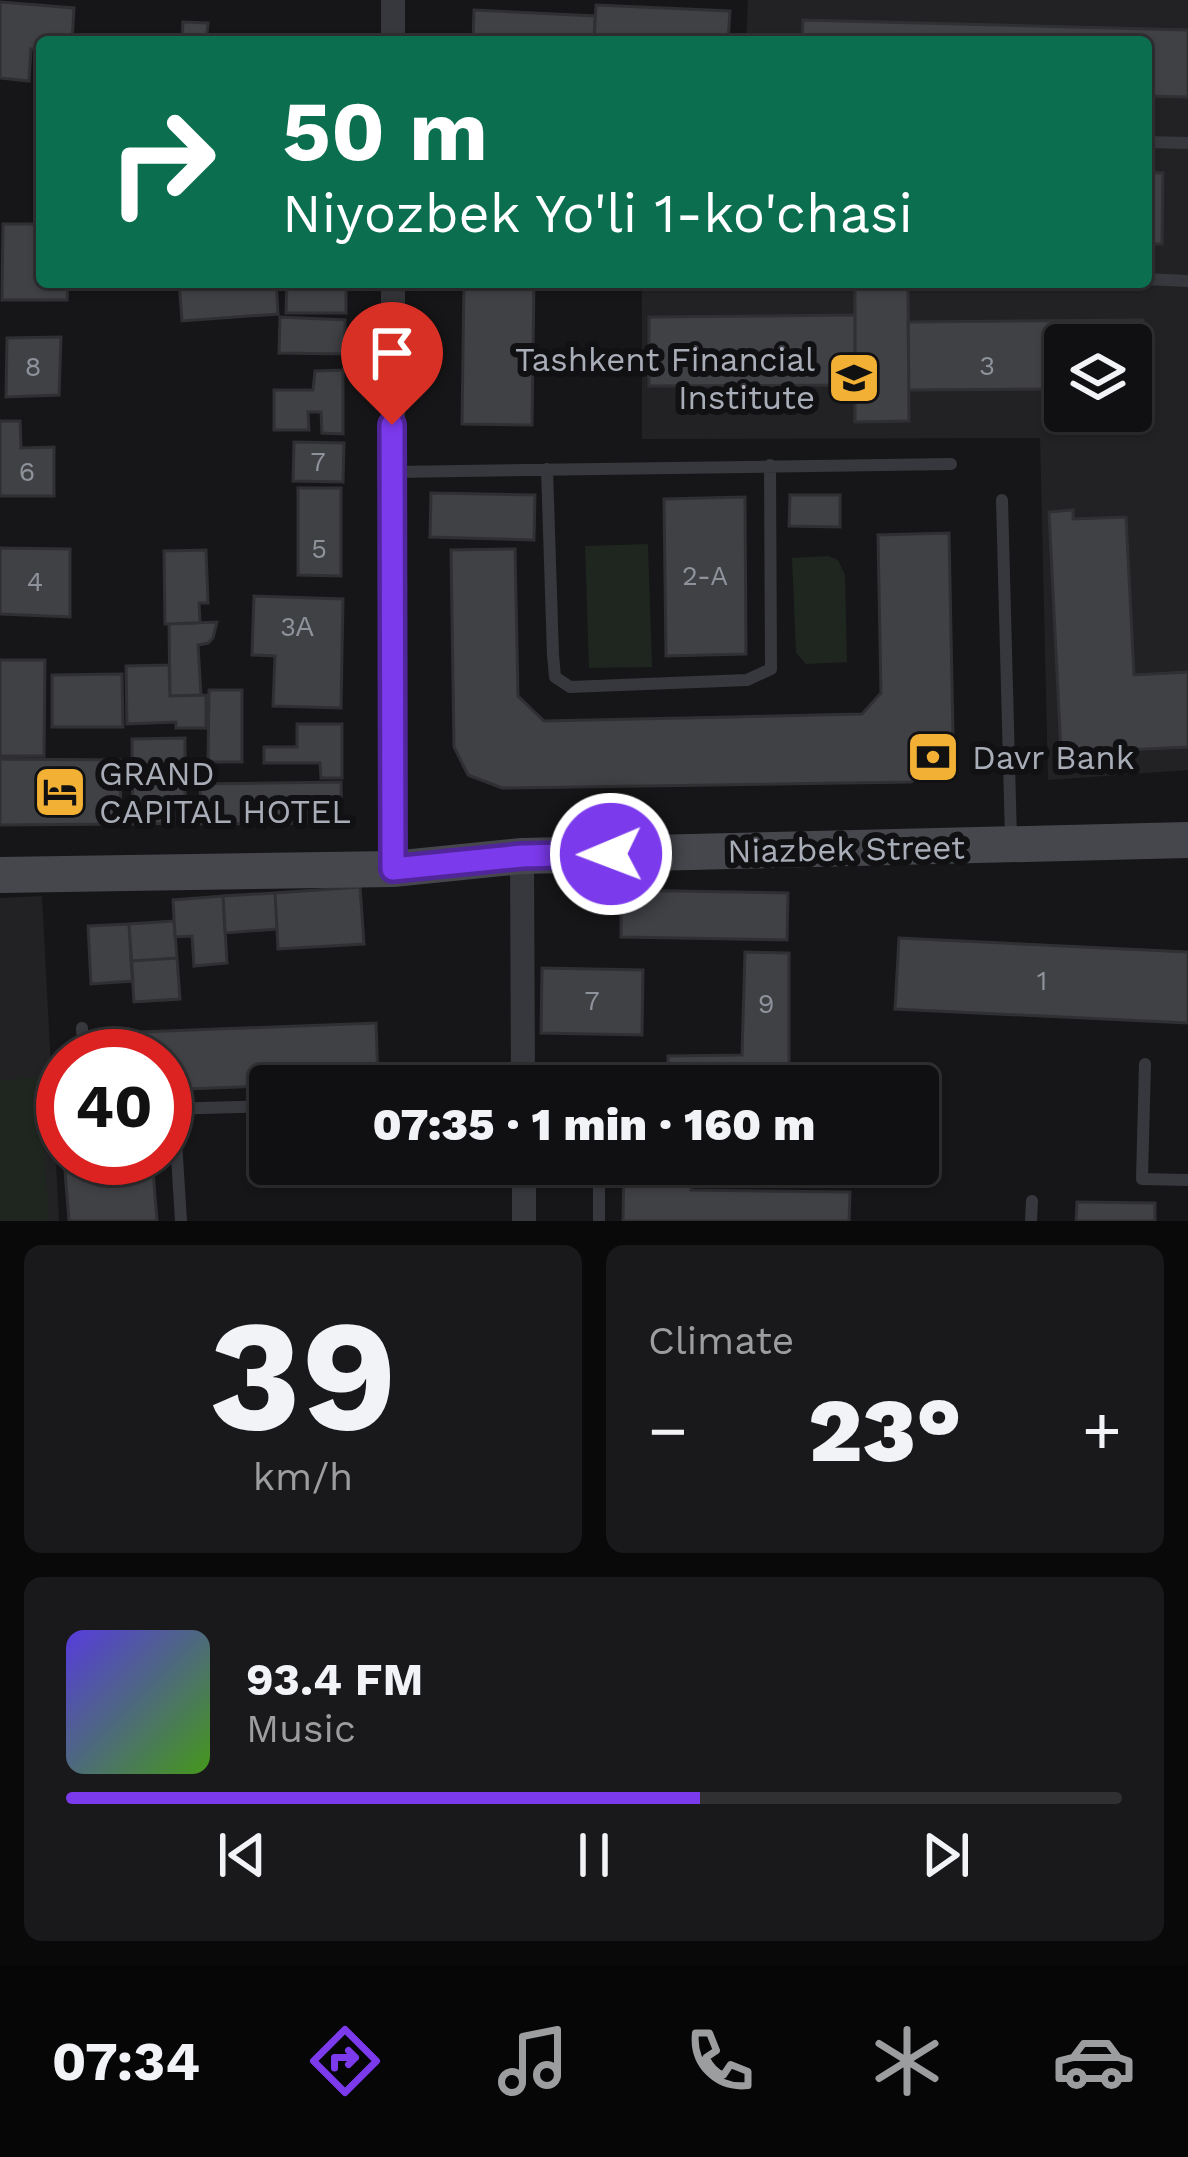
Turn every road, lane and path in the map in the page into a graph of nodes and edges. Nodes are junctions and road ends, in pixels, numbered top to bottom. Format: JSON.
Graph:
{"nodes":[{"id":1,"x":393,"y":0,"type":"edge"},
{"id":2,"x":393,"y":36,"type":"edge"},
{"id":3,"x":1152,"y":142,"type":"edge"},
{"id":4,"x":1188,"y":143,"type":"edge"},
{"id":5,"x":1152,"y":279,"type":"edge"},
{"id":6,"x":1188,"y":281,"type":"edge"},
{"id":7,"x":393,"y":288,"type":"edge"},
{"id":8,"x":951,"y":464,"type":"dead end"},
{"id":9,"x":770,"y":465,"type":"junction"},
{"id":10,"x":547,"y":469,"type":"junction"},
{"id":11,"x":392,"y":472,"type":"junction"},
{"id":12,"x":1002,"y":500,"type":"dead end"},
{"id":13,"x":1188,"y":840,"type":"edge"},
{"id":14,"x":1012,"y":846,"type":"junction"},
{"id":15,"x":522,"y":856,"type":"junction"},
{"id":16,"x":393,"y":869,"type":"junction"},
{"id":17,"x":0,"y":875,"type":"edge"},
{"id":18,"x":1145,"y":1064,"type":"dead end"},
{"id":19,"x":523,"y":1065,"type":"edge"},
{"id":20,"x":249,"y":1107,"type":"edge"},
{"id":21,"x":192,"y":1108,"type":"edge"},
{"id":22,"x":1188,"y":1180,"type":"edge"},
{"id":23,"x":177,"y":1185,"type":"edge"},
{"id":24,"x":524,"y":1185,"type":"edge"},
{"id":25,"x":599,"y":1185,"type":"edge"},
{"id":26,"x":1032,"y":1201,"type":"dead end"},
{"id":27,"x":181,"y":1221,"type":"edge"},
{"id":28,"x":524,"y":1221,"type":"edge"},
{"id":29,"x":599,"y":1221,"type":"edge"},
{"id":30,"x":1031,"y":1221,"type":"edge"}],
"edges":[{"from":1,"to":2,"type":"street"},
{"from":3,"to":4,"type":"lane"},
{"from":5,"to":6,"type":"lane"},
{"from":7,"to":11,"type":"street"},
{"from":8,"to":9,"type":"lane"},
{"from":9,"to":10,"type":"lane"},
{"from":9,"to":10,"type":"lane"},
{"from":10,"to":11,"type":"lane"},
{"from":11,"to":16,"type":"street"},
{"from":12,"to":14,"type":"lane"},
{"from":13,"to":14,"type":"street","name":"Niazbek Street"},
{"from":14,"to":15,"type":"street","name":"Niazbek Street"},
{"from":15,"to":16,"type":"street","name":"Niazbek Street"},
{"from":15,"to":19,"type":"street"},
{"from":16,"to":17,"type":"street","name":"Niazbek Street"},
{"from":18,"to":22,"type":"lane"},
{"from":20,"to":21,"type":"lane"},
{"from":23,"to":27,"type":"lane"},
{"from":24,"to":28,"type":"street"},
{"from":25,"to":29,"type":"lane"},
{"from":26,"to":30,"type":"lane"}]}
